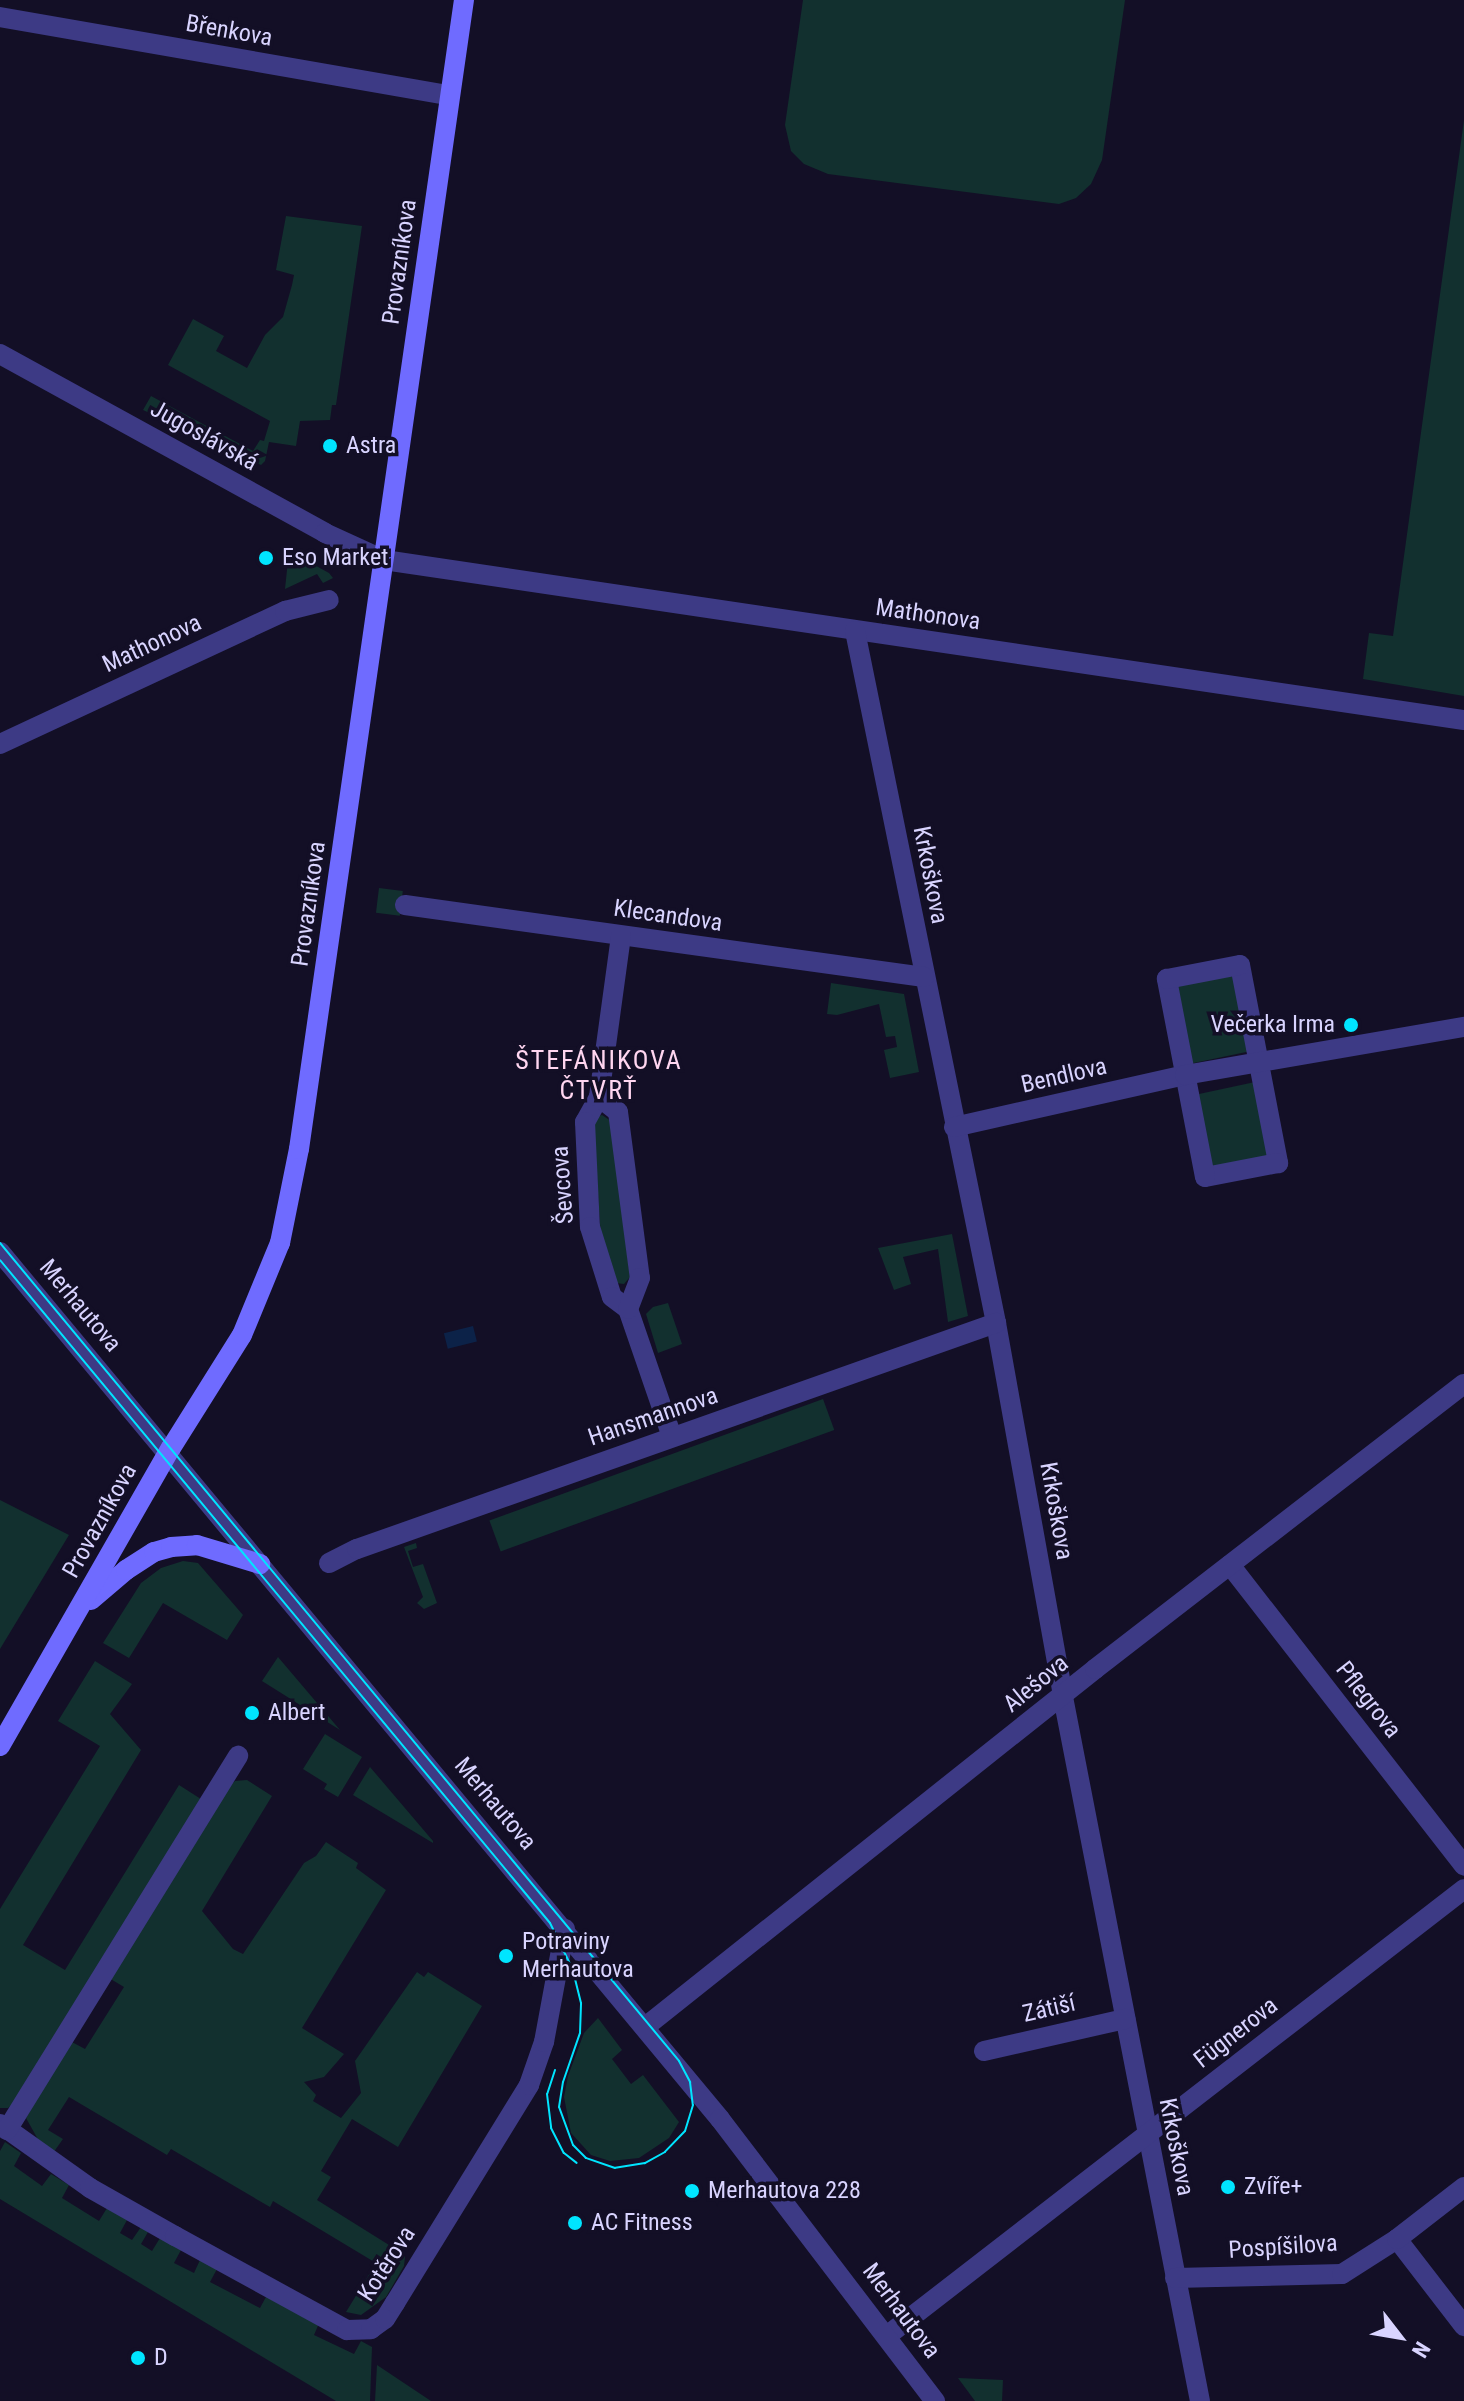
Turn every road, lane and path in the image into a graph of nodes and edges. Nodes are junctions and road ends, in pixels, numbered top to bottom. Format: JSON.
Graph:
{"nodes":[{"id":1,"x":464,"y":0,"type":"edge"},
{"id":2,"x":0,"y":17,"type":"edge"},
{"id":3,"x":449,"y":95,"type":"junction"},
{"id":4,"x":0,"y":354,"type":"edge"},
{"id":5,"x":384,"y":560,"type":"junction"},
{"id":6,"x":329,"y":600,"type":"dead end"},
{"id":7,"x":855,"y":631,"type":"junction"},
{"id":8,"x":1464,"y":720,"type":"edge"},
{"id":9,"x":0,"y":744,"type":"edge"},
{"id":10,"x":405,"y":905,"type":"dead end"},
{"id":11,"x":621,"y":936,"type":"junction"},
{"id":12,"x":924,"y":977,"type":"junction"},
{"id":13,"x":1464,"y":1027,"type":"edge"},
{"id":14,"x":1259,"y":1063,"type":"junction"},
{"id":15,"x":1185,"y":1075,"type":"junction"},
{"id":16,"x":599,"y":1097,"type":"junction"},
{"id":17,"x":954,"y":1127,"type":"junction"},
{"id":18,"x":0,"y":1252,"type":"edge"},
{"id":19,"x":628,"y":1309,"type":"junction"},
{"id":20,"x":996,"y":1323,"type":"junction"},
{"id":21,"x":1464,"y":1384,"type":"edge"},
{"id":22,"x":672,"y":1437,"type":"junction"},
{"id":23,"x":169,"y":1452,"type":"junction"},
{"id":24,"x":329,"y":1563,"type":"dead end"},
{"id":25,"x":260,"y":1564,"type":"junction"},
{"id":26,"x":1230,"y":1565,"type":"junction"},
{"id":27,"x":79,"y":1610,"type":"junction"},
{"id":28,"x":1063,"y":1697,"type":"junction"},
{"id":29,"x":0,"y":1746,"type":"edge"},
{"id":30,"x":238,"y":1756,"type":"dead end"},
{"id":31,"x":1464,"y":1866,"type":"edge"},
{"id":32,"x":1464,"y":1889,"type":"edge"},
{"id":33,"x":565,"y":1929,"type":"junction"},
{"id":34,"x":1125,"y":2019,"type":"junction"},
{"id":35,"x":645,"y":2027,"type":"junction"},
{"id":36,"x":984,"y":2051,"type":"dead end"},
{"id":37,"x":3,"y":2127,"type":"edge"},
{"id":38,"x":1147,"y":2136,"type":"junction"},
{"id":39,"x":1464,"y":2187,"type":"edge"},
{"id":40,"x":1397,"y":2239,"type":"junction"},
{"id":41,"x":1175,"y":2278,"type":"junction"},
{"id":42,"x":1464,"y":2326,"type":"edge"},
{"id":43,"x":888,"y":2335,"type":"junction"},
{"id":44,"x":935,"y":2401,"type":"edge"},
{"id":45,"x":1200,"y":2401,"type":"edge"}],
"edges":[{"from":1,"to":3,"type":"main road","name":"Provazníkova"},
{"from":2,"to":3,"type":"street","name":"Břenkova"},
{"from":3,"to":5,"type":"main road","name":"Provazníkova"},
{"from":4,"to":5,"type":"street","name":"Jugoslávská"},
{"from":5,"to":7,"type":"street","name":"Mathonova"},
{"from":5,"to":23,"type":"main road","name":"Provazníkova"},
{"from":6,"to":9,"type":"street","name":"Mathonova"},
{"from":7,"to":8,"type":"street","name":"Mathonova"},
{"from":7,"to":12,"type":"street","name":"Krkoškova"},
{"from":10,"to":11,"type":"street","name":"Klecandova"},
{"from":11,"to":12,"type":"street","name":"Klecandova"},
{"from":11,"to":16,"type":"street","name":"Ševcova"},
{"from":12,"to":17,"type":"street","name":"Krkoškova"},
{"from":13,"to":14,"type":"street","name":"Bendlova"},
{"from":14,"to":15,"type":"street","name":"Bendlova"},
{"from":14,"to":15,"type":"street"},
{"from":14,"to":15,"type":"street"},
{"from":15,"to":17,"type":"street","name":"Bendlova"},
{"from":16,"to":19,"type":"street"},
{"from":16,"to":19,"type":"street","name":"Ševcova"},
{"from":17,"to":20,"type":"street","name":"Krkoškova"},
{"from":18,"to":23,"type":"street","name":"Merhautova"},
{"from":19,"to":22,"type":"street","name":"Ševcova"},
{"from":20,"to":22,"type":"street","name":"Hansmannova"},
{"from":20,"to":28,"type":"street","name":"Krkoškova"},
{"from":21,"to":26,"type":"street","name":"Alešova"},
{"from":22,"to":24,"type":"street","name":"Hansmannova"},
{"from":23,"to":25,"type":"street","name":"Merhautova"},
{"from":23,"to":27,"type":"main road","name":"Provazníkova"},
{"from":25,"to":27,"type":"main road"},
{"from":25,"to":33,"type":"street","name":"Merhautova"},
{"from":26,"to":28,"type":"street","name":"Alešova"},
{"from":26,"to":31,"type":"street","name":"Pflegrova"},
{"from":27,"to":29,"type":"main road","name":"Provazníkova"},
{"from":28,"to":34,"type":"street","name":"Krkoškova"},
{"from":28,"to":35,"type":"street","name":"Alešova"},
{"from":30,"to":37,"type":"street","name":"Kotěrova"},
{"from":32,"to":38,"type":"street","name":"Fügnerova"},
{"from":33,"to":35,"type":"street","name":"Merhautova"},
{"from":33,"to":37,"type":"street","name":"Kotěrova"},
{"from":34,"to":36,"type":"street","name":"Zátiší"},
{"from":34,"to":38,"type":"street","name":"Krkoškova"},
{"from":35,"to":43,"type":"street","name":"Merhautova"},
{"from":38,"to":41,"type":"street","name":"Krkoškova"},
{"from":38,"to":43,"type":"street","name":"Fügnerova"},
{"from":39,"to":40,"type":"street","name":"Pospíšilova"},
{"from":40,"to":41,"type":"street","name":"Pospíšilova"},
{"from":40,"to":42,"type":"street"},
{"from":41,"to":45,"type":"street","name":"Krkoškova"},
{"from":43,"to":44,"type":"street","name":"Merhautova"}]}
